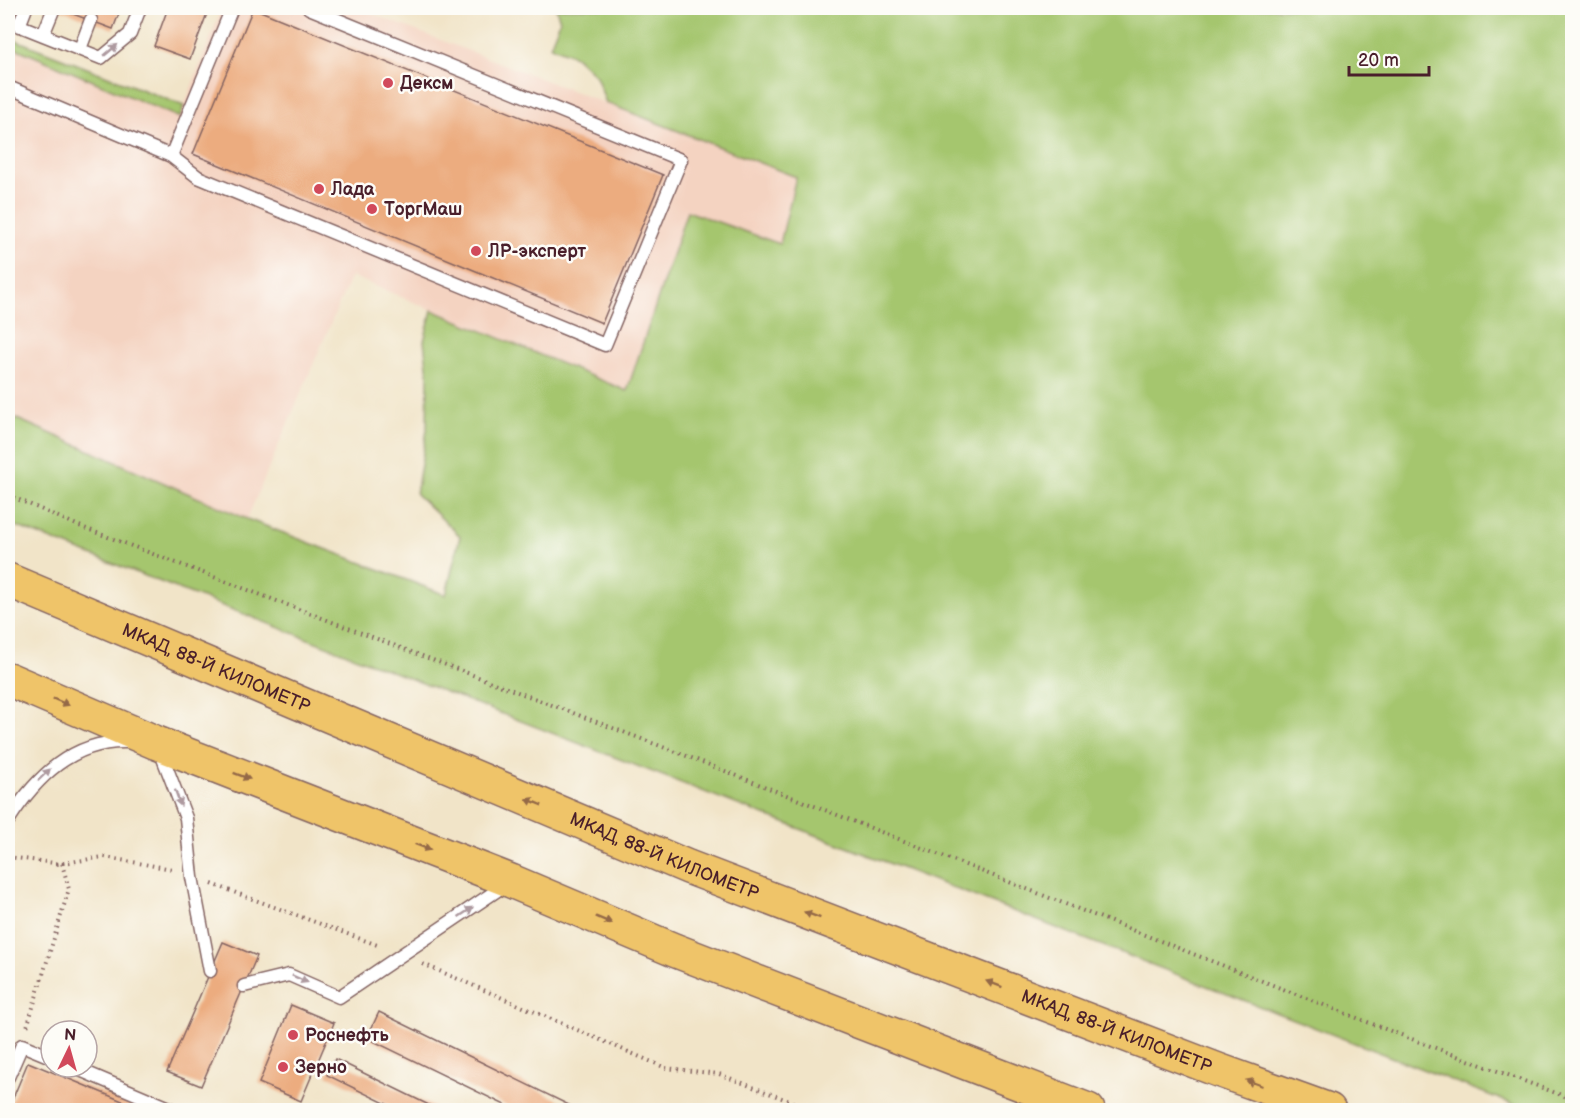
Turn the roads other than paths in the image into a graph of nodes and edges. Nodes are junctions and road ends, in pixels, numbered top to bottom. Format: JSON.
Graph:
{"nodes":[{"id":1,"x":26,"y":8,"type":"edge"},
{"id":2,"x":54,"y":8,"type":"edge"},
{"id":3,"x":140,"y":8,"type":"edge"},
{"id":4,"x":232,"y":8,"type":"edge"},
{"id":5,"x":309,"y":8,"type":"edge"},
{"id":6,"x":91,"y":20,"type":"dead end"},
{"id":7,"x":14,"y":23,"type":"edge"},
{"id":8,"x":43,"y":35,"type":"junction"},
{"id":9,"x":80,"y":50,"type":"junction"},
{"id":10,"x":8,"y":87,"type":"edge"},
{"id":11,"x":171,"y":156,"type":"junction"},
{"id":12,"x":8,"y":580,"type":"edge"},
{"id":13,"x":8,"y":679,"type":"edge"},
{"id":14,"x":157,"y":743,"type":"junction"},
{"id":15,"x":8,"y":820,"type":"edge"},
{"id":16,"x":511,"y":881,"type":"junction"},
{"id":17,"x":210,"y":971,"type":"dead end"},
{"id":18,"x":244,"y":986,"type":"dead end"},
{"id":19,"x":39,"y":1052,"type":"edge"},
{"id":20,"x":8,"y":1077,"type":"edge"},
{"id":21,"x":99,"y":1078,"type":"edge"},
{"id":22,"x":174,"y":1110,"type":"edge"},
{"id":23,"x":1088,"y":1110,"type":"edge"},
{"id":24,"x":1329,"y":1110,"type":"edge"}],
"edges":[{"from":1,"to":7,"type":"lane"},
{"from":2,"to":8,"type":"lane"},
{"from":9,"to":3,"type":"lane","one_way":true},
{"from":4,"to":11,"type":"lane"},
{"from":5,"to":11,"type":"lane"},
{"from":6,"to":9,"type":"lane"},
{"from":7,"to":8,"type":"lane"},
{"from":8,"to":9,"type":"lane"},
{"from":10,"to":11,"type":"lane"},
{"from":24,"to":12,"type":"highway","name":"МКАД, 88-Й КИЛОМЕТР","one_way":true},
{"from":13,"to":14,"type":"highway","one_way":true},
{"from":15,"to":14,"type":"lane","one_way":true},
{"from":14,"to":16,"type":"highway","one_way":true},
{"from":14,"to":17,"type":"lane","one_way":true},
{"from":18,"to":16,"type":"lane","one_way":true},
{"from":16,"to":23,"type":"highway","one_way":true},
{"from":19,"to":20,"type":"lane"},
{"from":21,"to":22,"type":"lane"}]}
